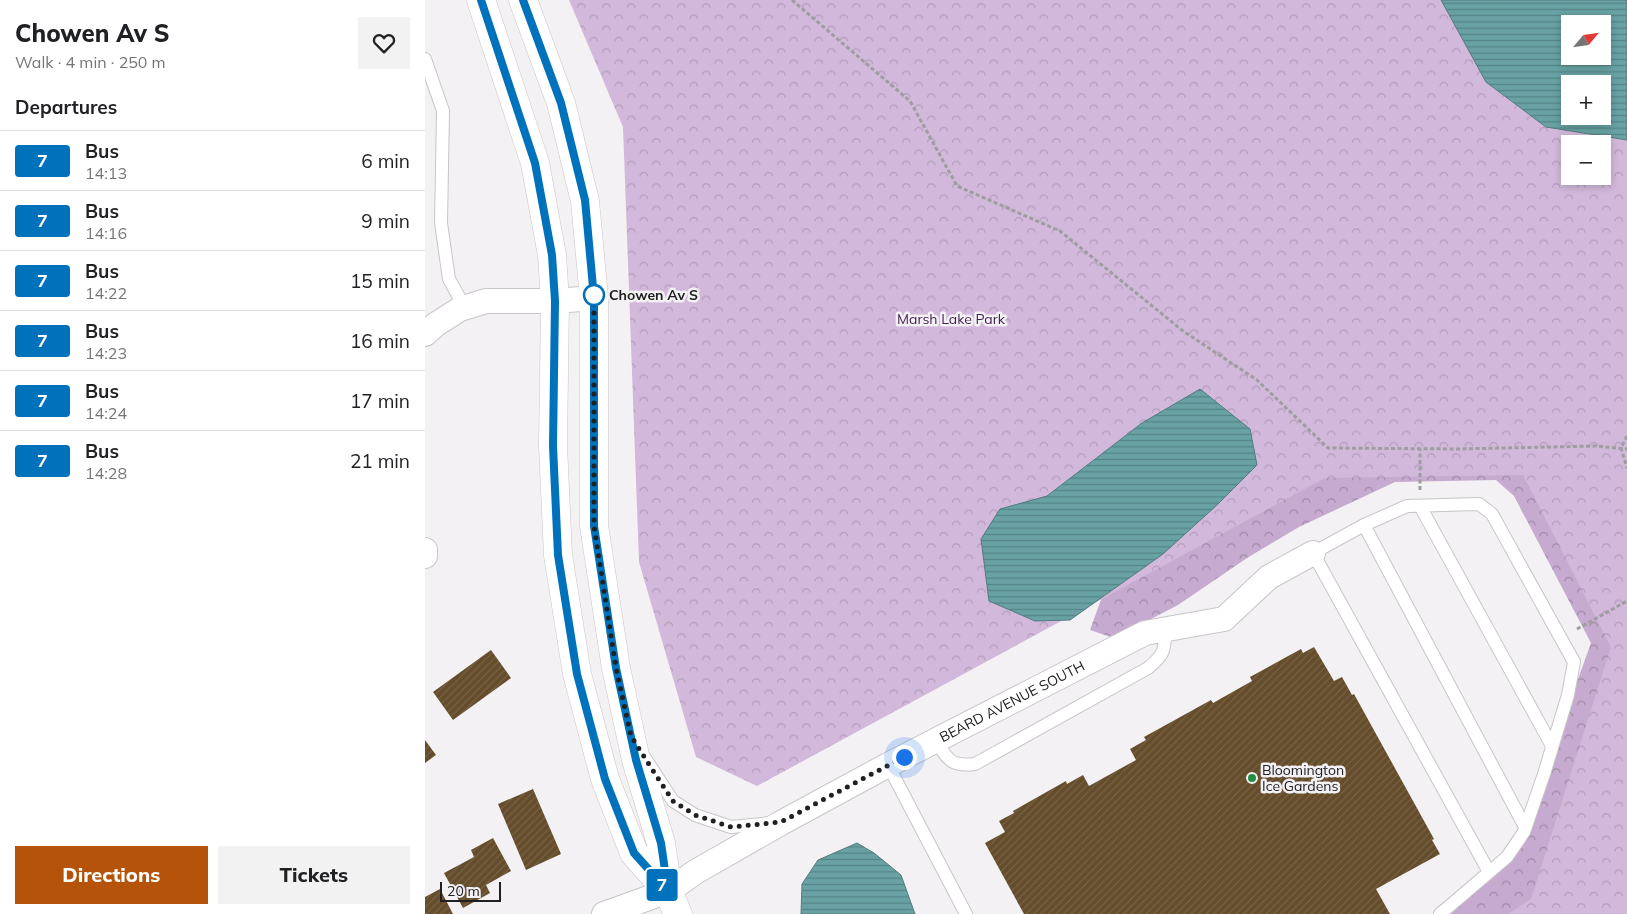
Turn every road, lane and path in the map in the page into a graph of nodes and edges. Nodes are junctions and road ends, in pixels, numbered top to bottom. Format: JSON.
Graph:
{"nodes":[{"id":1,"x":481,"y":0,"type":"edge"},
{"id":2,"x":523,"y":0,"type":"edge"},
{"id":3,"x":792,"y":0,"type":"edge"},
{"id":4,"x":425,"y":59,"type":"edge"},
{"id":5,"x":594,"y":298,"type":"junction"},
{"id":6,"x":555,"y":301,"type":"junction"},
{"id":7,"x":465,"y":308,"type":"junction"},
{"id":8,"x":425,"y":334,"type":"edge"},
{"id":9,"x":1627,"y":436,"type":"edge"},
{"id":10,"x":1621,"y":448,"type":"junction"},
{"id":11,"x":1420,"y":449,"type":"junction"},
{"id":12,"x":1627,"y":449,"type":"edge"},
{"id":13,"x":1627,"y":468,"type":"edge"},
{"id":14,"x":1420,"y":506,"type":"junction"},
{"id":15,"x":1364,"y":525,"type":"junction"},
{"id":16,"x":425,"y":550,"type":"edge"},
{"id":17,"x":1313,"y":553,"type":"junction"},
{"id":18,"x":425,"y":556,"type":"edge"},
{"id":19,"x":1627,"y":601,"type":"edge"},
{"id":20,"x":1577,"y":629,"type":"dead end"},
{"id":21,"x":1167,"y":630,"type":"junction"},
{"id":22,"x":631,"y":736,"type":"junction"},
{"id":23,"x":935,"y":740,"type":"junction"},
{"id":24,"x":1552,"y":746,"type":"junction"},
{"id":25,"x":888,"y":765,"type":"junction"},
{"id":26,"x":781,"y":822,"type":"junction"},
{"id":27,"x":1525,"y":827,"type":"junction"},
{"id":28,"x":1489,"y":872,"type":"junction"},
{"id":29,"x":673,"y":903,"type":"edge"},
{"id":30,"x":604,"y":914,"type":"edge"},
{"id":31,"x":966,"y":914,"type":"edge"},
{"id":32,"x":1439,"y":914,"type":"edge"}],
"edges":[{"from":1,"to":6,"type":"street"},
{"from":2,"to":5,"type":"street"},
{"from":3,"to":11,"type":"path"},
{"from":4,"to":7,"type":"lane"},
{"from":5,"to":6,"type":"street"},
{"from":5,"to":22,"type":"street"},
{"from":6,"to":7,"type":"street"},
{"from":6,"to":29,"type":"street"},
{"from":7,"to":8,"type":"street"},
{"from":9,"to":10,"type":"path"},
{"from":10,"to":11,"type":"path"},
{"from":10,"to":12,"type":"path"},
{"from":10,"to":13,"type":"path"},
{"from":11,"to":14,"type":"path"},
{"from":14,"to":15,"type":"lane"},
{"from":14,"to":24,"type":"lane"},
{"from":14,"to":24,"type":"lane"},
{"from":15,"to":17,"type":"lane"},
{"from":15,"to":27,"type":"lane"},
{"from":16,"to":18,"type":"street"},
{"from":17,"to":21,"type":"street","name":"BEARD AVENUE SOUTH"},
{"from":17,"to":28,"type":"lane"},
{"from":19,"to":20,"type":"path"},
{"from":21,"to":23,"type":"street","name":"BEARD AVENUE SOUTH"},
{"from":21,"to":23,"type":"lane"},
{"from":22,"to":26,"type":"lane"},
{"from":22,"to":29,"type":"street"},
{"from":23,"to":25,"type":"street","name":"BEARD AVENUE SOUTH"},
{"from":24,"to":27,"type":"lane"},
{"from":25,"to":26,"type":"street","name":"BEARD AVENUE SOUTH"},
{"from":25,"to":31,"type":"lane"},
{"from":26,"to":29,"type":"street","name":"BEARD AVENUE SOUTH"},
{"from":27,"to":28,"type":"lane"},
{"from":28,"to":32,"type":"lane"},
{"from":29,"to":30,"type":"street","name":"BEARD AVENUE SOUTH"}]}
